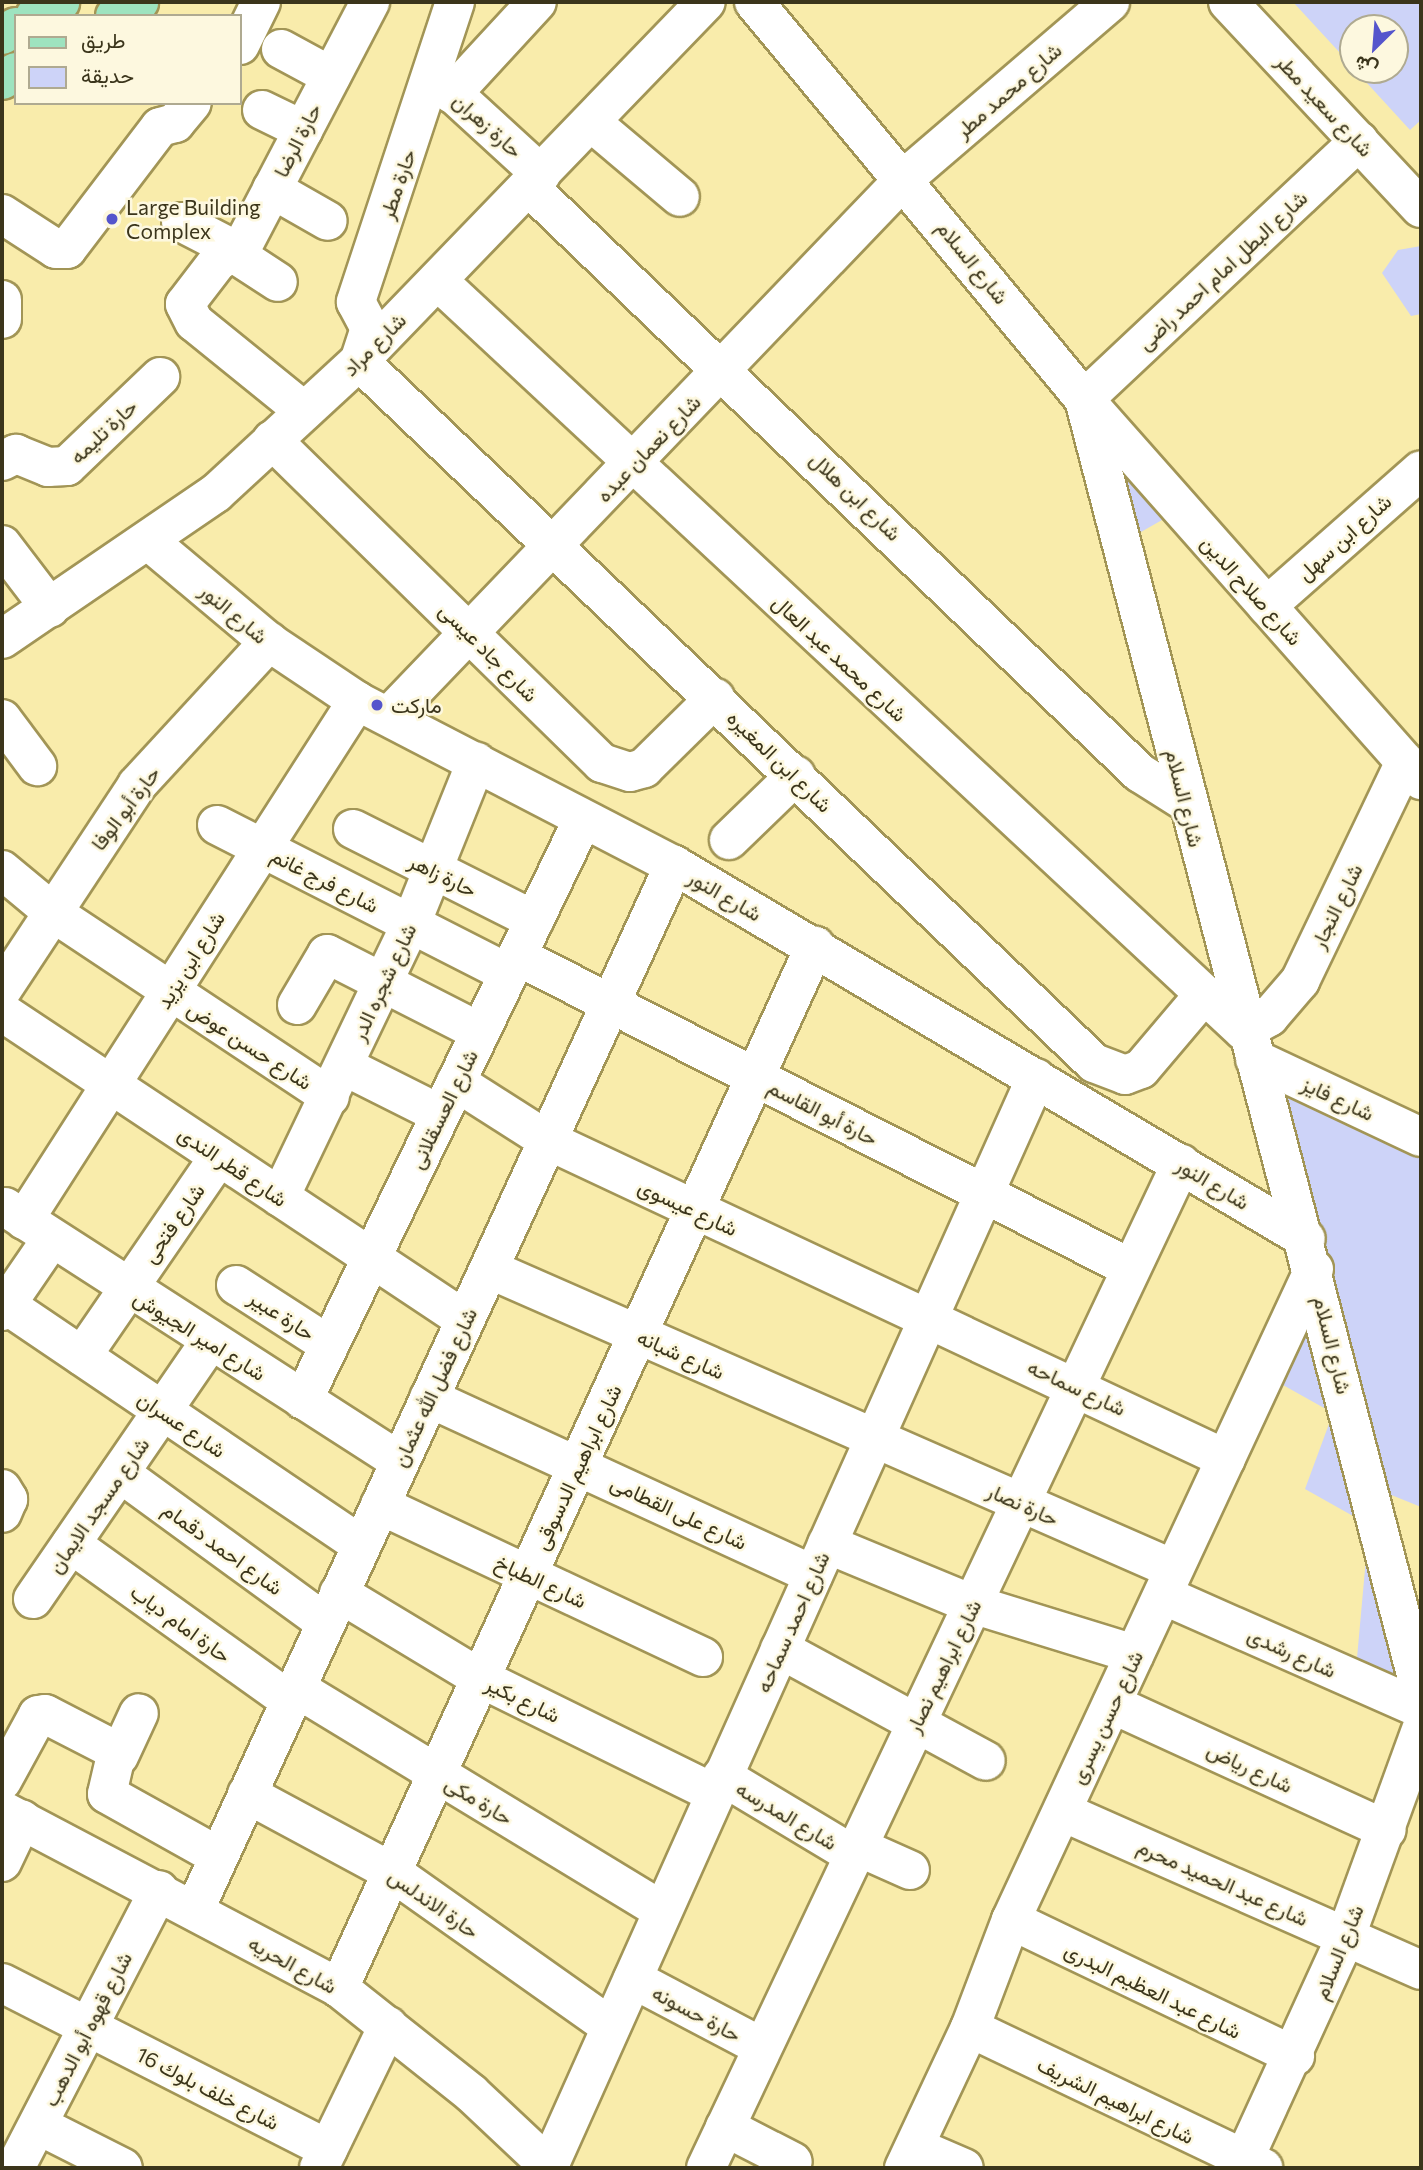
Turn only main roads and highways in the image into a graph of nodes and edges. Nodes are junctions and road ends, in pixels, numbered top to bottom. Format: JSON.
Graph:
{"nodes":[{"id":1,"x":60,"y":2,"type":"edge"},
{"id":2,"x":139,"y":2,"type":"edge"},
{"id":3,"x":39,"y":14,"type":"edge"},
{"id":4,"x":118,"y":14,"type":"edge"}],
"edges":[{"from":1,"to":3,"type":"main road"},
{"from":2,"to":4,"type":"main road"}]}
